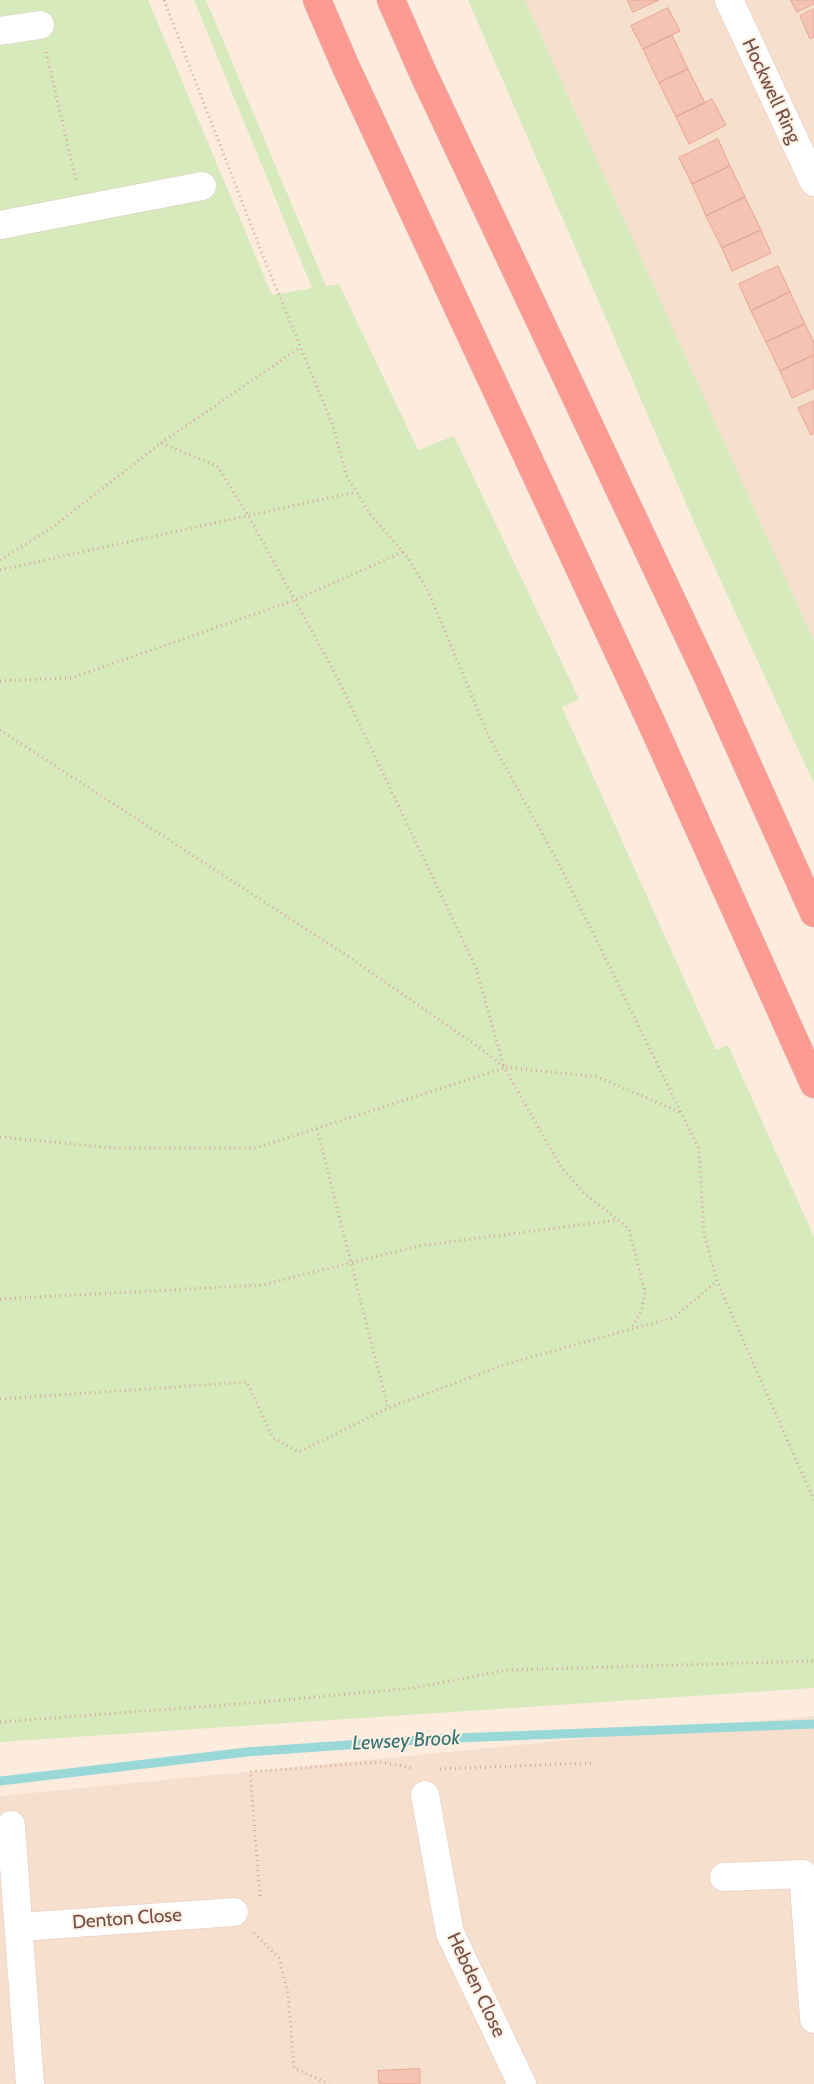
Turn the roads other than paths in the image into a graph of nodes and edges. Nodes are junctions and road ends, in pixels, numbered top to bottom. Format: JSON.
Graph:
{"nodes":[{"id":1,"x":317,"y":0,"type":"edge"},
{"id":2,"x":391,"y":0,"type":"edge"},
{"id":3,"x":729,"y":0,"type":"edge"},
{"id":4,"x":40,"y":25,"type":"road end"},
{"id":5,"x":0,"y":31,"type":"edge"},
{"id":6,"x":814,"y":182,"type":"edge"},
{"id":7,"x":202,"y":186,"type":"dead end"},
{"id":8,"x":0,"y":225,"type":"edge"},
{"id":9,"x":814,"y":913,"type":"edge"},
{"id":10,"x":814,"y":1084,"type":"edge"},
{"id":11,"x":425,"y":1795,"type":"dead end"},
{"id":12,"x":11,"y":1825,"type":"dead end"},
{"id":13,"x":809,"y":1874,"type":"edge"},
{"id":14,"x":724,"y":1877,"type":"dead end"},
{"id":15,"x":234,"y":1912,"type":"road end"},
{"id":16,"x":20,"y":1927,"type":"junction"},
{"id":17,"x":814,"y":2019,"type":"edge"},
{"id":18,"x":30,"y":2084,"type":"edge"},
{"id":19,"x":522,"y":2084,"type":"edge"}],
"edges":[{"from":1,"to":10,"type":"highway"},
{"from":2,"to":9,"type":"highway"},
{"from":3,"to":6,"type":"street","name":"Hockwell Ring"},
{"from":4,"to":5,"type":"street"},
{"from":7,"to":8,"type":"street"},
{"from":11,"to":19,"type":"street","name":"Hebden Close"},
{"from":12,"to":16,"type":"street"},
{"from":13,"to":14,"type":"street"},
{"from":13,"to":17,"type":"street"},
{"from":15,"to":16,"type":"street","name":"Denton Close"},
{"from":16,"to":18,"type":"street"}]}
